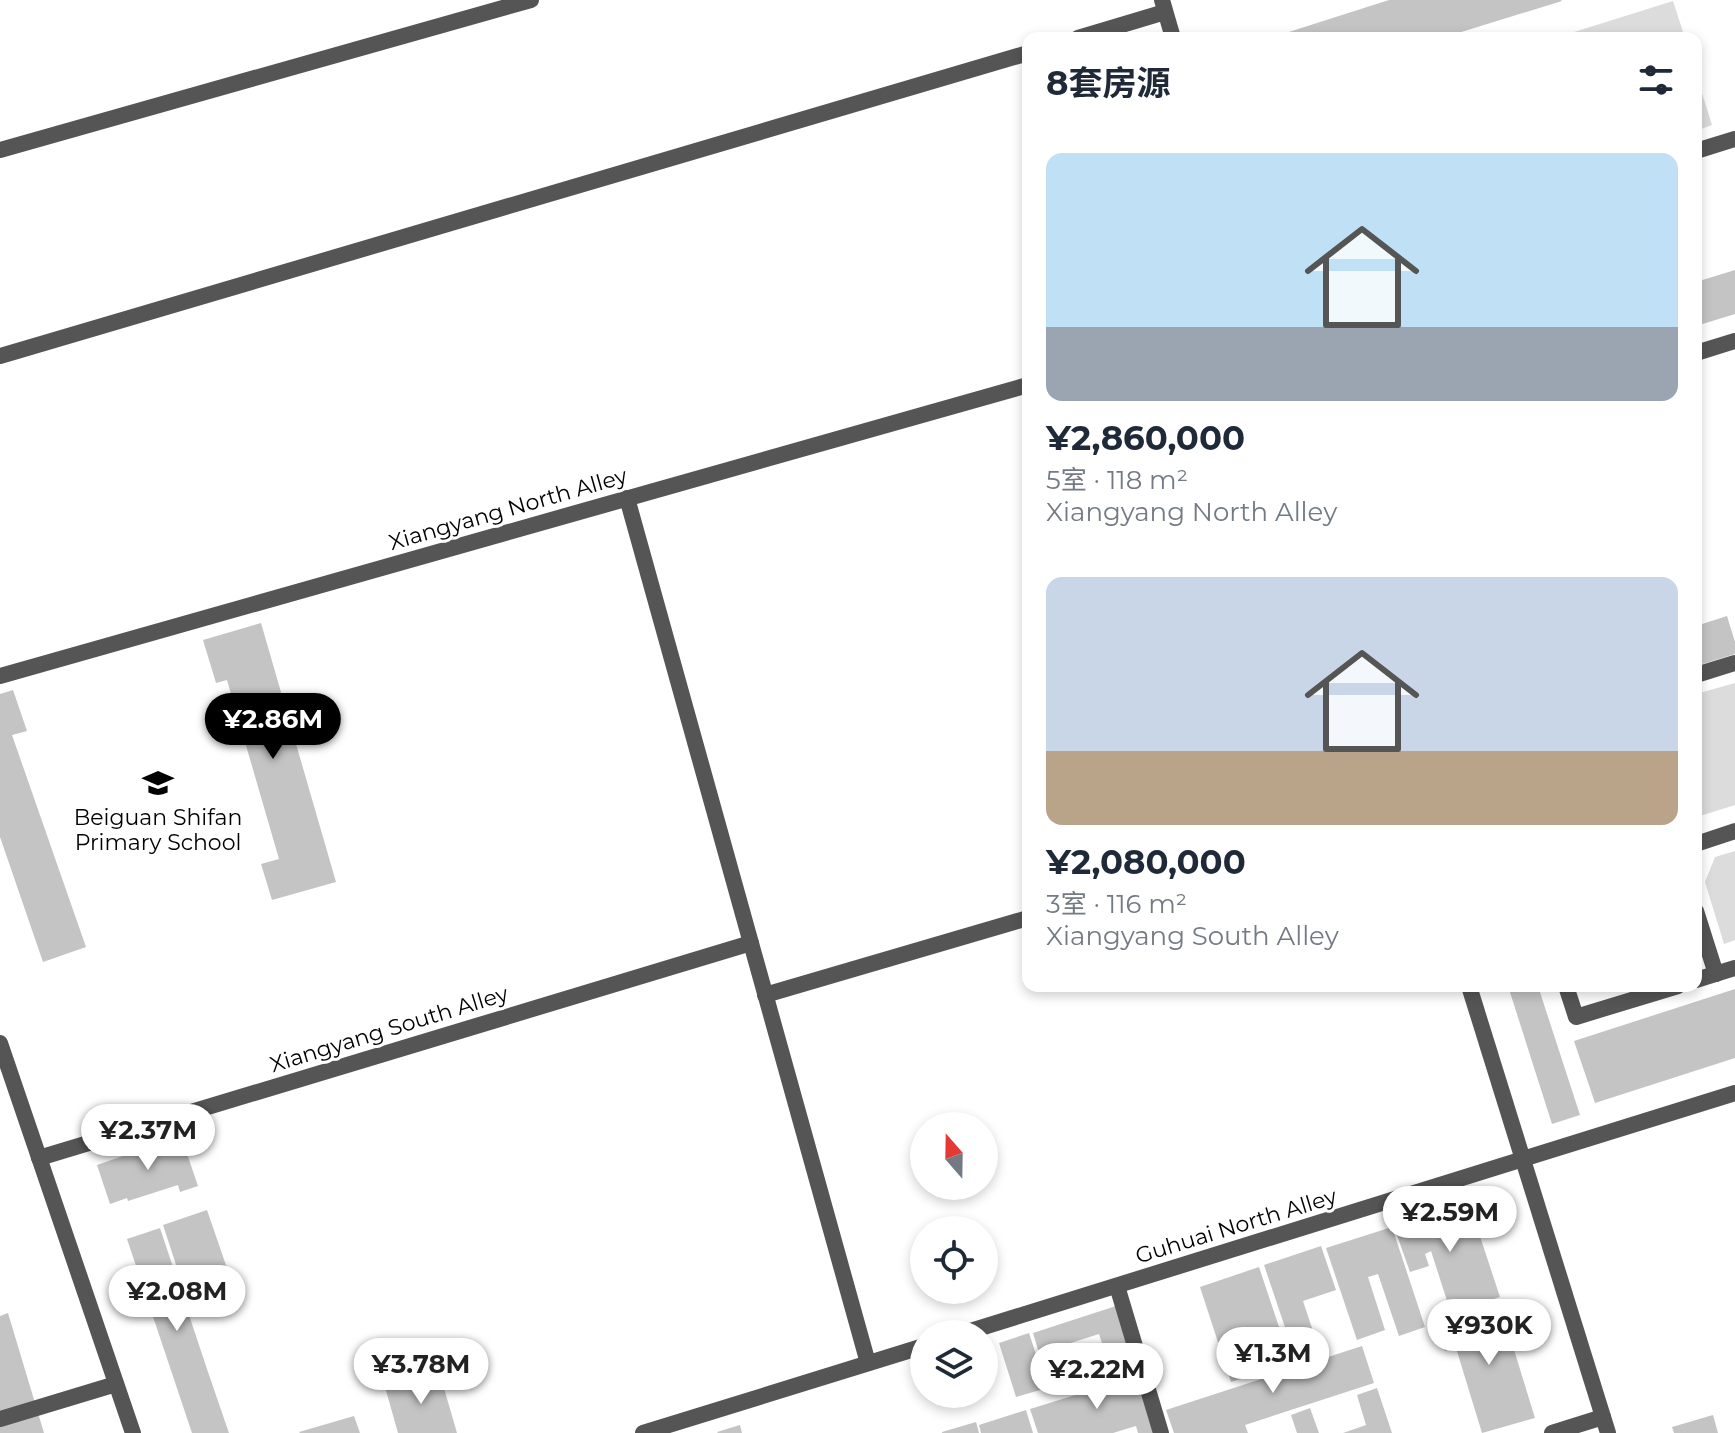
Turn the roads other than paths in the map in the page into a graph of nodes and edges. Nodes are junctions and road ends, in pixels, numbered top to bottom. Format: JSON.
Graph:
{"nodes":[{"id":1,"x":531,"y":0,"type":"edge"},
{"id":2,"x":1164,"y":6,"type":"edge"},
{"id":3,"x":1094,"y":32,"type":"edge"},
{"id":4,"x":1171,"y":32,"type":"edge"},
{"id":5,"x":1022,"y":55,"type":"edge"},
{"id":6,"x":1735,"y":139,"type":"edge"},
{"id":7,"x":1702,"y":149,"type":"edge"},
{"id":8,"x":0,"y":150,"type":"edge"},
{"id":9,"x":1734,"y":343,"type":"edge"},
{"id":10,"x":1702,"y":351,"type":"edge"},
{"id":11,"x":0,"y":356,"type":"edge"},
{"id":12,"x":1022,"y":387,"type":"edge"},
{"id":13,"x":627,"y":498,"type":"junction"},
{"id":14,"x":1735,"y":663,"type":"edge"},
{"id":15,"x":1702,"y":673,"type":"edge"},
{"id":16,"x":0,"y":676,"type":"edge"},
{"id":17,"x":1735,"y":831,"type":"edge"},
{"id":18,"x":1702,"y":842,"type":"edge"},
{"id":19,"x":1022,"y":920,"type":"edge"},
{"id":20,"x":1702,"y":930,"type":"edge"},
{"id":21,"x":751,"y":943,"type":"junction"},
{"id":22,"x":1735,"y":968,"type":"edge"},
{"id":23,"x":1716,"y":974,"type":"junction"},
{"id":24,"x":1702,"y":978,"type":"edge"},
{"id":25,"x":1471,"y":992,"type":"edge"},
{"id":26,"x":1568,"y":992,"type":"edge"},
{"id":27,"x":1658,"y":992,"type":"edge"},
{"id":28,"x":765,"y":995,"type":"junction"},
{"id":29,"x":0,"y":1043,"type":"edge"},
{"id":30,"x":1735,"y":1093,"type":"edge"},
{"id":31,"x":39,"y":1158,"type":"junction"},
{"id":32,"x":1523,"y":1159,"type":"junction"},
{"id":33,"x":1117,"y":1286,"type":"junction"},
{"id":34,"x":998,"y":1323,"type":"edge"},
{"id":35,"x":910,"y":1350,"type":"edge"},
{"id":36,"x":868,"y":1363,"type":"junction"},
{"id":37,"x":116,"y":1384,"type":"junction"},
{"id":38,"x":0,"y":1419,"type":"edge"},
{"id":39,"x":1606,"y":1425,"type":"edge"},
{"id":40,"x":133,"y":1433,"type":"edge"},
{"id":41,"x":643,"y":1433,"type":"edge"},
{"id":42,"x":1161,"y":1433,"type":"edge"},
{"id":43,"x":1552,"y":1433,"type":"edge"}],
"edges":[{"from":1,"to":8,"type":"street"},
{"from":2,"to":3,"type":"street"},
{"from":2,"to":4,"type":"street"},
{"from":5,"to":11,"type":"street"},
{"from":6,"to":7,"type":"street"},
{"from":9,"to":10,"type":"street"},
{"from":12,"to":13,"type":"street","name":"Xiangyang North Alley"},
{"from":13,"to":16,"type":"street","name":"Xiangyang North Alley"},
{"from":13,"to":21,"type":"street"},
{"from":14,"to":15,"type":"street"},
{"from":17,"to":18,"type":"street"},
{"from":19,"to":28,"type":"street"},
{"from":20,"to":23,"type":"street"},
{"from":21,"to":28,"type":"street"},
{"from":21,"to":31,"type":"street","name":"Xiangyang South Alley"},
{"from":22,"to":23,"type":"street"},
{"from":23,"to":24,"type":"street"},
{"from":25,"to":32,"type":"street"},
{"from":26,"to":27,"type":"street"},
{"from":28,"to":36,"type":"street"},
{"from":29,"to":31,"type":"street"},
{"from":30,"to":32,"type":"street","name":"Guhuai North Alley"},
{"from":31,"to":37,"type":"street"},
{"from":32,"to":33,"type":"street","name":"Guhuai North Alley"},
{"from":32,"to":39,"type":"street"},
{"from":33,"to":34,"type":"street","name":"Guhuai North Alley"},
{"from":33,"to":42,"type":"street"},
{"from":35,"to":36,"type":"street"},
{"from":36,"to":41,"type":"street"},
{"from":37,"to":38,"type":"street"},
{"from":37,"to":40,"type":"street"},
{"from":39,"to":43,"type":"street"}]}
